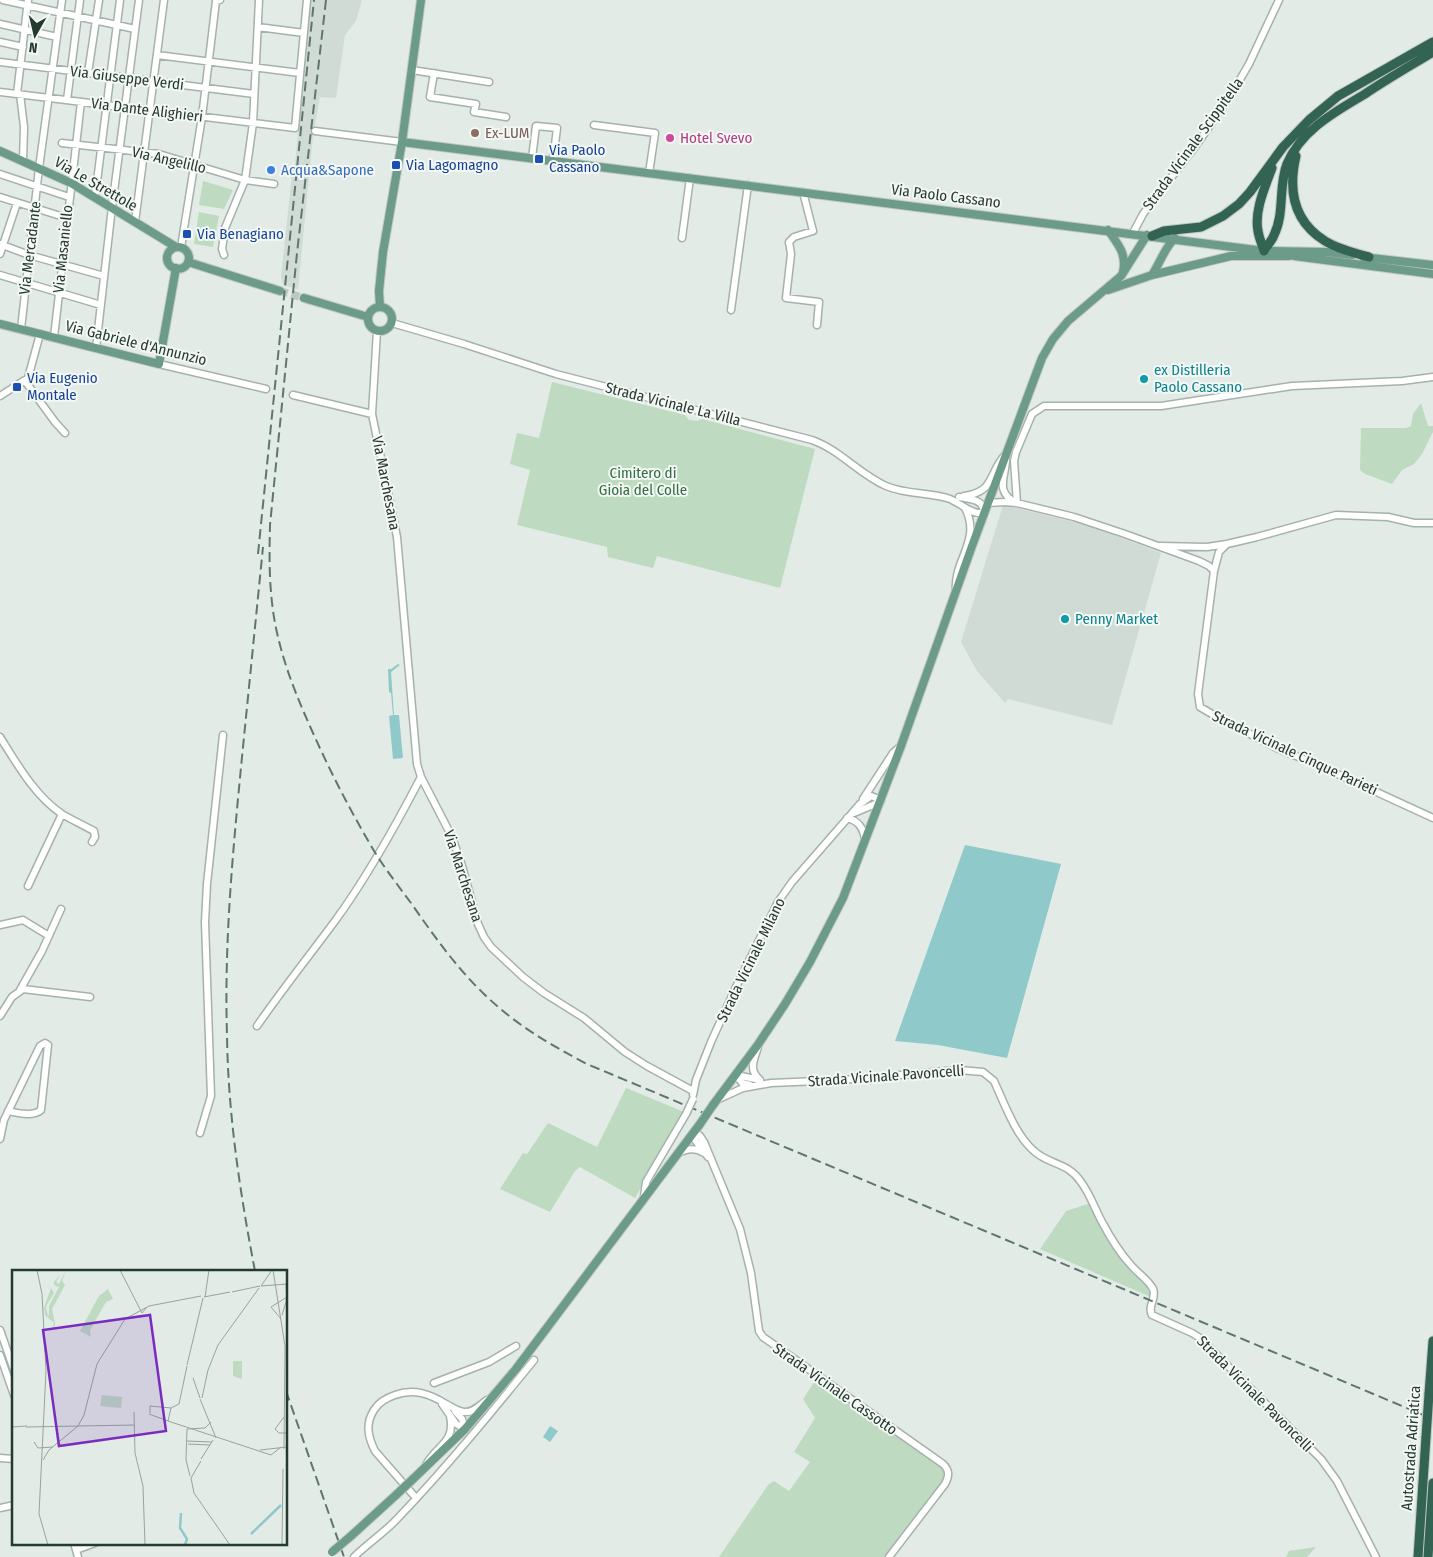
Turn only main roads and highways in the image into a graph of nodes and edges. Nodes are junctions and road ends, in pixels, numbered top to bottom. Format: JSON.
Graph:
{"nodes":[{"id":1,"x":421,"y":0,"type":"edge"},
{"id":2,"x":1431,"y":46,"type":"edge"},
{"id":3,"x":402,"y":142,"type":"junction"},
{"id":4,"x":1299,"y":144,"type":"junction"},
{"id":5,"x":0,"y":151,"type":"edge"},
{"id":6,"x":1277,"y":156,"type":"junction"},
{"id":7,"x":1108,"y":230,"type":"junction"},
{"id":8,"x":1152,"y":236,"type":"junction"},
{"id":9,"x":1175,"y":238,"type":"junction"},
{"id":10,"x":178,"y":247,"type":"junction"},
{"id":11,"x":1264,"y":251,"type":"junction"},
{"id":12,"x":1164,"y":252,"type":"junction"},
{"id":13,"x":1298,"y":256,"type":"junction"},
{"id":14,"x":1369,"y":257,"type":"junction"},
{"id":15,"x":188,"y":262,"type":"junction"},
{"id":16,"x":1433,"y":265,"type":"edge"},
{"id":17,"x":176,"y":268,"type":"junction"},
{"id":18,"x":1433,"y":274,"type":"edge"},
{"id":19,"x":1152,"y":275,"type":"junction"},
{"id":20,"x":1121,"y":276,"type":"junction"},
{"id":21,"x":280,"y":290,"type":"tunnel mouth"},
{"id":22,"x":1102,"y":292,"type":"junction"},
{"id":23,"x":304,"y":298,"type":"tunnel mouth"},
{"id":24,"x":380,"y":307,"type":"junction"},
{"id":25,"x":368,"y":317,"type":"junction"},
{"id":26,"x":0,"y":324,"type":"edge"},
{"id":27,"x":1433,"y":1341,"type":"edge"},
{"id":28,"x":1433,"y":1483,"type":"edge"},
{"id":29,"x":328,"y":1554,"type":"edge"},
{"id":30,"x":1418,"y":1557,"type":"edge"},
{"id":31,"x":1428,"y":1557,"type":"edge"}],
"edges":[{"from":1,"to":3,"type":"main road"},
{"from":2,"to":4,"type":"highway"},
{"from":2,"to":6,"type":"highway"},
{"from":3,"to":7,"type":"main road","name":"Via Paolo Cassano"},
{"from":3,"to":24,"type":"main road"},
{"from":4,"to":11,"type":"highway"},
{"from":4,"to":14,"type":"highway"},
{"from":5,"to":10,"type":"main road","name":"Via Le Strettole"},
{"from":6,"to":8,"type":"highway"},
{"from":6,"to":11,"type":"highway"},
{"from":7,"to":8,"type":"main road","name":"Via Paolo Cassano"},
{"from":7,"to":20,"type":"main road"},
{"from":8,"to":9,"type":"main road","name":"Via Paolo Cassano"},
{"from":8,"to":12,"type":"main road"},
{"from":8,"to":20,"type":"main road"},
{"from":9,"to":11,"type":"main road","name":"Via Paolo Cassano"},
{"from":9,"to":12,"type":"main road"},
{"from":10,"to":15,"type":"main road"},
{"from":10,"to":17,"type":"main road"},
{"from":11,"to":13,"type":"main road"},
{"from":11,"to":14,"type":"main road"},
{"from":12,"to":19,"type":"main road"},
{"from":13,"to":18,"type":"main road"},
{"from":13,"to":19,"type":"main road"},
{"from":14,"to":16,"type":"main road"},
{"from":15,"to":17,"type":"main road"},
{"from":15,"to":21,"type":"main road"},
{"from":17,"to":26,"type":"main road","name":"Via Gabriele d'Annunzio"},
{"from":19,"to":22,"type":"main road"},
{"from":20,"to":22,"type":"main road"},
{"from":22,"to":29,"type":"main road","bridge":true},
{"from":23,"to":25,"type":"main road"},
{"from":24,"to":25,"type":"main road"},
{"from":24,"to":25,"type":"main road"},
{"from":27,"to":30,"type":"highway","name":"Autostrada Adriatica","bridge":true},
{"from":28,"to":31,"type":"highway","name":"Autostrada Adriatica"}]}
